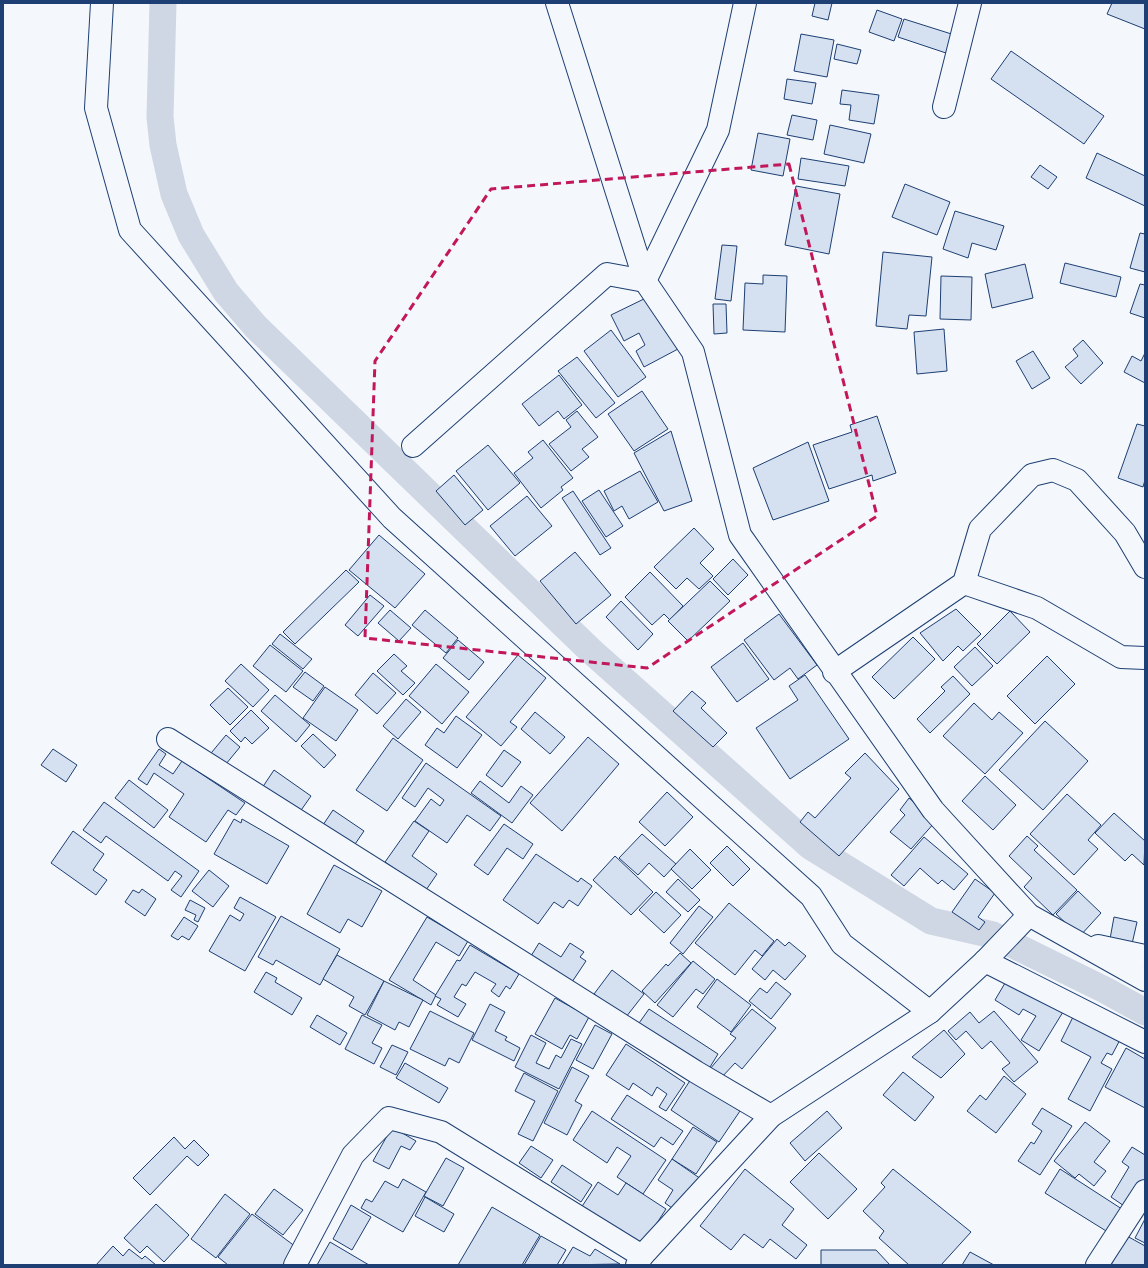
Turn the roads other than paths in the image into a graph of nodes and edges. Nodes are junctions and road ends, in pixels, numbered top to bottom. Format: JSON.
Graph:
{"nodes":[{"id":1,"x":102,"y":3,"type":"edge"},
{"id":2,"x":557,"y":3,"type":"edge"},
{"id":3,"x":745,"y":3,"type":"edge"},
{"id":4,"x":970,"y":3,"type":"edge"},
{"id":5,"x":944,"y":107,"type":"dead end"},
{"id":6,"x":645,"y":281,"type":"junction"},
{"id":7,"x":413,"y":446,"type":"dead end"},
{"id":8,"x":1145,"y":567,"type":"edge"},
{"id":9,"x":964,"y":584,"type":"junction"},
{"id":10,"x":1145,"y":658,"type":"edge"},
{"id":11,"x":834,"y":672,"type":"junction"},
{"id":12,"x":168,"y":739,"type":"dead end"},
{"id":13,"x":1029,"y":915,"type":"junction"},
{"id":14,"x":1068,"y":938,"type":"junction"},
{"id":15,"x":1145,"y":956,"type":"edge"},
{"id":16,"x":985,"y":961,"type":"junction"},
{"id":17,"x":1145,"y":980,"type":"edge"},
{"id":18,"x":930,"y":1012,"type":"junction"},
{"id":19,"x":1145,"y":1042,"type":"edge"},
{"id":20,"x":772,"y":1116,"type":"junction"},
{"id":21,"x":1145,"y":1190,"type":"edge"},
{"id":22,"x":640,"y":1260,"type":"edge"},
{"id":23,"x":295,"y":1265,"type":"edge"},
{"id":24,"x":1097,"y":1265,"type":"edge"}],
"edges":[{"from":1,"to":18,"type":"street"},
{"from":2,"to":6,"type":"street"},
{"from":3,"to":6,"type":"street"},
{"from":4,"to":5,"type":"street"},
{"from":6,"to":7,"type":"street"},
{"from":6,"to":11,"type":"street"},
{"from":8,"to":9,"type":"street"},
{"from":9,"to":10,"type":"street"},
{"from":9,"to":11,"type":"street"},
{"from":11,"to":13,"type":"street"},
{"from":12,"to":20,"type":"street"},
{"from":13,"to":14,"type":"street"},
{"from":13,"to":16,"type":"street"},
{"from":14,"to":15,"type":"street"},
{"from":14,"to":17,"type":"street"},
{"from":16,"to":18,"type":"street"},
{"from":16,"to":19,"type":"street"},
{"from":18,"to":20,"type":"street"},
{"from":20,"to":22,"type":"street"},
{"from":21,"to":24,"type":"street"},
{"from":22,"to":23,"type":"street"}]}
